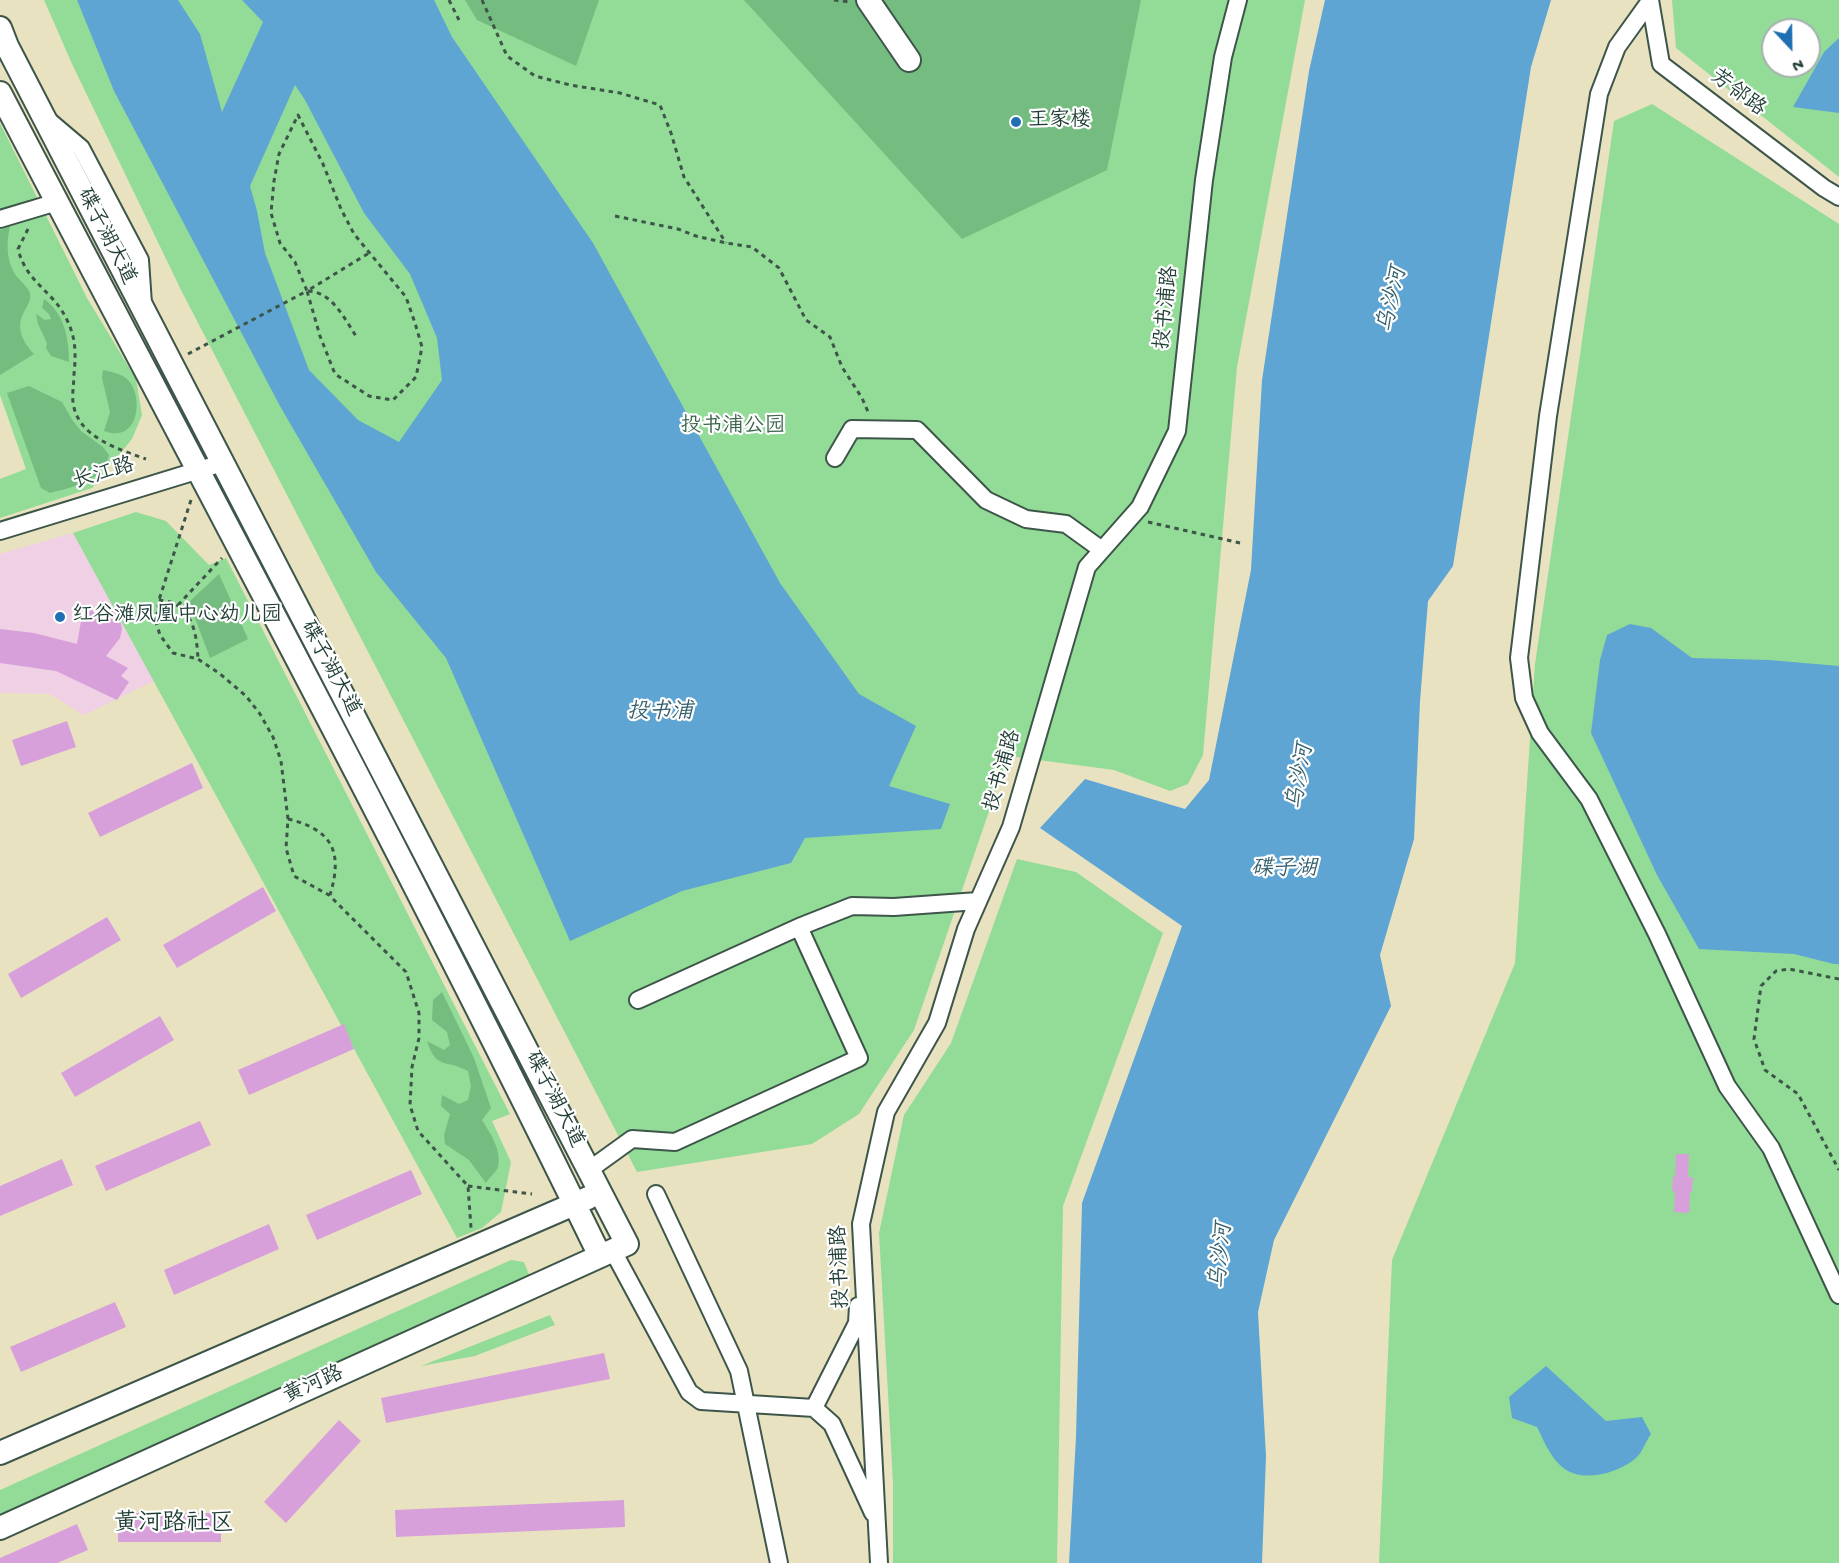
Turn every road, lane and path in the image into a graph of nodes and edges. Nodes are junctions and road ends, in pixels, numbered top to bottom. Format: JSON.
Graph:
{"nodes":[{"id":1,"x":449,"y":0,"type":"edge"},
{"id":2,"x":482,"y":0,"type":"edge"},
{"id":3,"x":868,"y":0,"type":"edge"},
{"id":4,"x":1238,"y":0,"type":"edge"},
{"id":5,"x":1650,"y":0,"type":"edge"},
{"id":6,"x":459,"y":20,"type":"dead end"},
{"id":7,"x":0,"y":28,"type":"edge"},
{"id":8,"x":909,"y":60,"type":"dead end"},
{"id":9,"x":0,"y":93,"type":"edge"},
{"id":10,"x":1839,"y":197,"type":"edge"},
{"id":11,"x":48,"y":204,"type":"junction"},
{"id":12,"x":615,"y":216,"type":"dead end"},
{"id":13,"x":0,"y":219,"type":"edge"},
{"id":14,"x":726,"y":243,"type":"junction"},
{"id":15,"x":369,"y":253,"type":"junction"},
{"id":16,"x":307,"y":291,"type":"junction"},
{"id":17,"x":356,"y":336,"type":"dead end"},
{"id":18,"x":170,"y":364,"type":"junction"},
{"id":19,"x":875,"y":430,"type":"junction"},
{"id":20,"x":835,"y":458,"type":"dead end"},
{"id":21,"x":146,"y":459,"type":"dead end"},
{"id":22,"x":222,"y":463,"type":"junction"},
{"id":23,"x":199,"y":470,"type":"junction"},
{"id":24,"x":191,"y":500,"type":"dead end"},
{"id":25,"x":1130,"y":518,"type":"junction"},
{"id":26,"x":0,"y":531,"type":"edge"},
{"id":27,"x":237,"y":543,"type":"junction"},
{"id":28,"x":1240,"y":543,"type":"dead end"},
{"id":29,"x":1102,"y":550,"type":"junction"},
{"id":30,"x":159,"y":600,"type":"junction"},
{"id":31,"x":178,"y":605,"type":"junction"},
{"id":32,"x":198,"y":659,"type":"junction"},
{"id":33,"x":288,"y":819,"type":"junction"},
{"id":34,"x":330,"y":895,"type":"junction"},
{"id":35,"x":978,"y":902,"type":"junction"},
{"id":36,"x":799,"y":927,"type":"junction"},
{"id":37,"x":1839,"y":979,"type":"edge"},
{"id":38,"x":638,"y":1000,"type":"dead end"},
{"id":39,"x":589,"y":1170,"type":"junction"},
{"id":40,"x":1839,"y":1170,"type":"edge"},
{"id":41,"x":468,"y":1186,"type":"junction"},
{"id":42,"x":600,"y":1192,"type":"junction"},
{"id":43,"x":532,"y":1194,"type":"dead end"},
{"id":44,"x":657,"y":1194,"type":"dead end"},
{"id":45,"x":574,"y":1203,"type":"junction"},
{"id":46,"x":861,"y":1224,"type":"junction"},
{"id":47,"x":472,"y":1248,"type":"junction"},
{"id":48,"x":613,"y":1250,"type":"junction"},
{"id":49,"x":1839,"y":1295,"type":"edge"},
{"id":50,"x":746,"y":1404,"type":"junction"},
{"id":51,"x":813,"y":1407,"type":"junction"},
{"id":52,"x":0,"y":1453,"type":"edge"},
{"id":53,"x":877,"y":1521,"type":"junction"},
{"id":54,"x":0,"y":1528,"type":"edge"},
{"id":55,"x":779,"y":1563,"type":"edge"},
{"id":56,"x":879,"y":1563,"type":"edge"}],
"edges":[{"from":1,"to":6,"type":"path"},
{"from":2,"to":14,"type":"path"},
{"from":3,"to":8,"type":"main road"},
{"from":4,"to":25,"type":"street","name":"投书浦路"},
{"from":5,"to":10,"type":"street","name":"芳邻路"},
{"from":5,"to":49,"type":"street"},
{"from":7,"to":18,"type":"main road","name":"碟子湖大道"},
{"from":9,"to":11,"type":"main road","name":"碟子湖大道"},
{"from":11,"to":13,"type":"street"},
{"from":11,"to":21,"type":"path"},
{"from":11,"to":23,"type":"main road","name":"碟子湖大道"},
{"from":12,"to":14,"type":"path"},
{"from":14,"to":19,"type":"path"},
{"from":15,"to":16,"type":"path"},
{"from":15,"to":16,"type":"path"},
{"from":15,"to":16,"type":"path"},
{"from":16,"to":17,"type":"path"},
{"from":16,"to":18,"type":"path"},
{"from":18,"to":22,"type":"main road","name":"碟子湖大道"},
{"from":19,"to":20,"type":"street"},
{"from":19,"to":29,"type":"street"},
{"from":22,"to":23,"type":"street","name":"长江路"},
{"from":22,"to":39,"type":"main road","name":"碟子湖大道"},
{"from":23,"to":26,"type":"street","name":"长江路"},
{"from":23,"to":27,"type":"main road","name":"碟子湖大道"},
{"from":24,"to":30,"type":"path"},
{"from":25,"to":28,"type":"path"},
{"from":25,"to":29,"type":"street","name":"投书浦路"},
{"from":27,"to":31,"type":"path"},
{"from":27,"to":45,"type":"main road","name":"碟子湖大道"},
{"from":29,"to":35,"type":"street","name":"投书浦路"},
{"from":30,"to":31,"type":"path"},
{"from":30,"to":32,"type":"path"},
{"from":31,"to":32,"type":"path"},
{"from":32,"to":33,"type":"path"},
{"from":33,"to":34,"type":"path"},
{"from":33,"to":34,"type":"path"},
{"from":34,"to":41,"type":"path"},
{"from":35,"to":36,"type":"street"},
{"from":35,"to":46,"type":"street","name":"投书浦路"},
{"from":36,"to":38,"type":"street"},
{"from":36,"to":39,"type":"street"},
{"from":37,"to":40,"type":"path"},
{"from":39,"to":42,"type":"main road","name":"碟子湖大道"},
{"from":41,"to":43,"type":"path"},
{"from":41,"to":47,"type":"path"},
{"from":42,"to":45,"type":"main road"},
{"from":42,"to":48,"type":"main road","name":"碟子湖大道"},
{"from":44,"to":50,"type":"street"},
{"from":45,"to":47,"type":"main road"},
{"from":45,"to":48,"type":"main road","name":"碟子湖大道"},
{"from":46,"to":51,"type":"street"},
{"from":46,"to":53,"type":"street","name":"投书浦路"},
{"from":47,"to":52,"type":"main road"},
{"from":48,"to":50,"type":"street"},
{"from":48,"to":54,"type":"main road","name":"黄河路"},
{"from":50,"to":51,"type":"street"},
{"from":50,"to":55,"type":"street"},
{"from":51,"to":53,"type":"street"},
{"from":53,"to":56,"type":"street","name":"投书浦路"}]}
